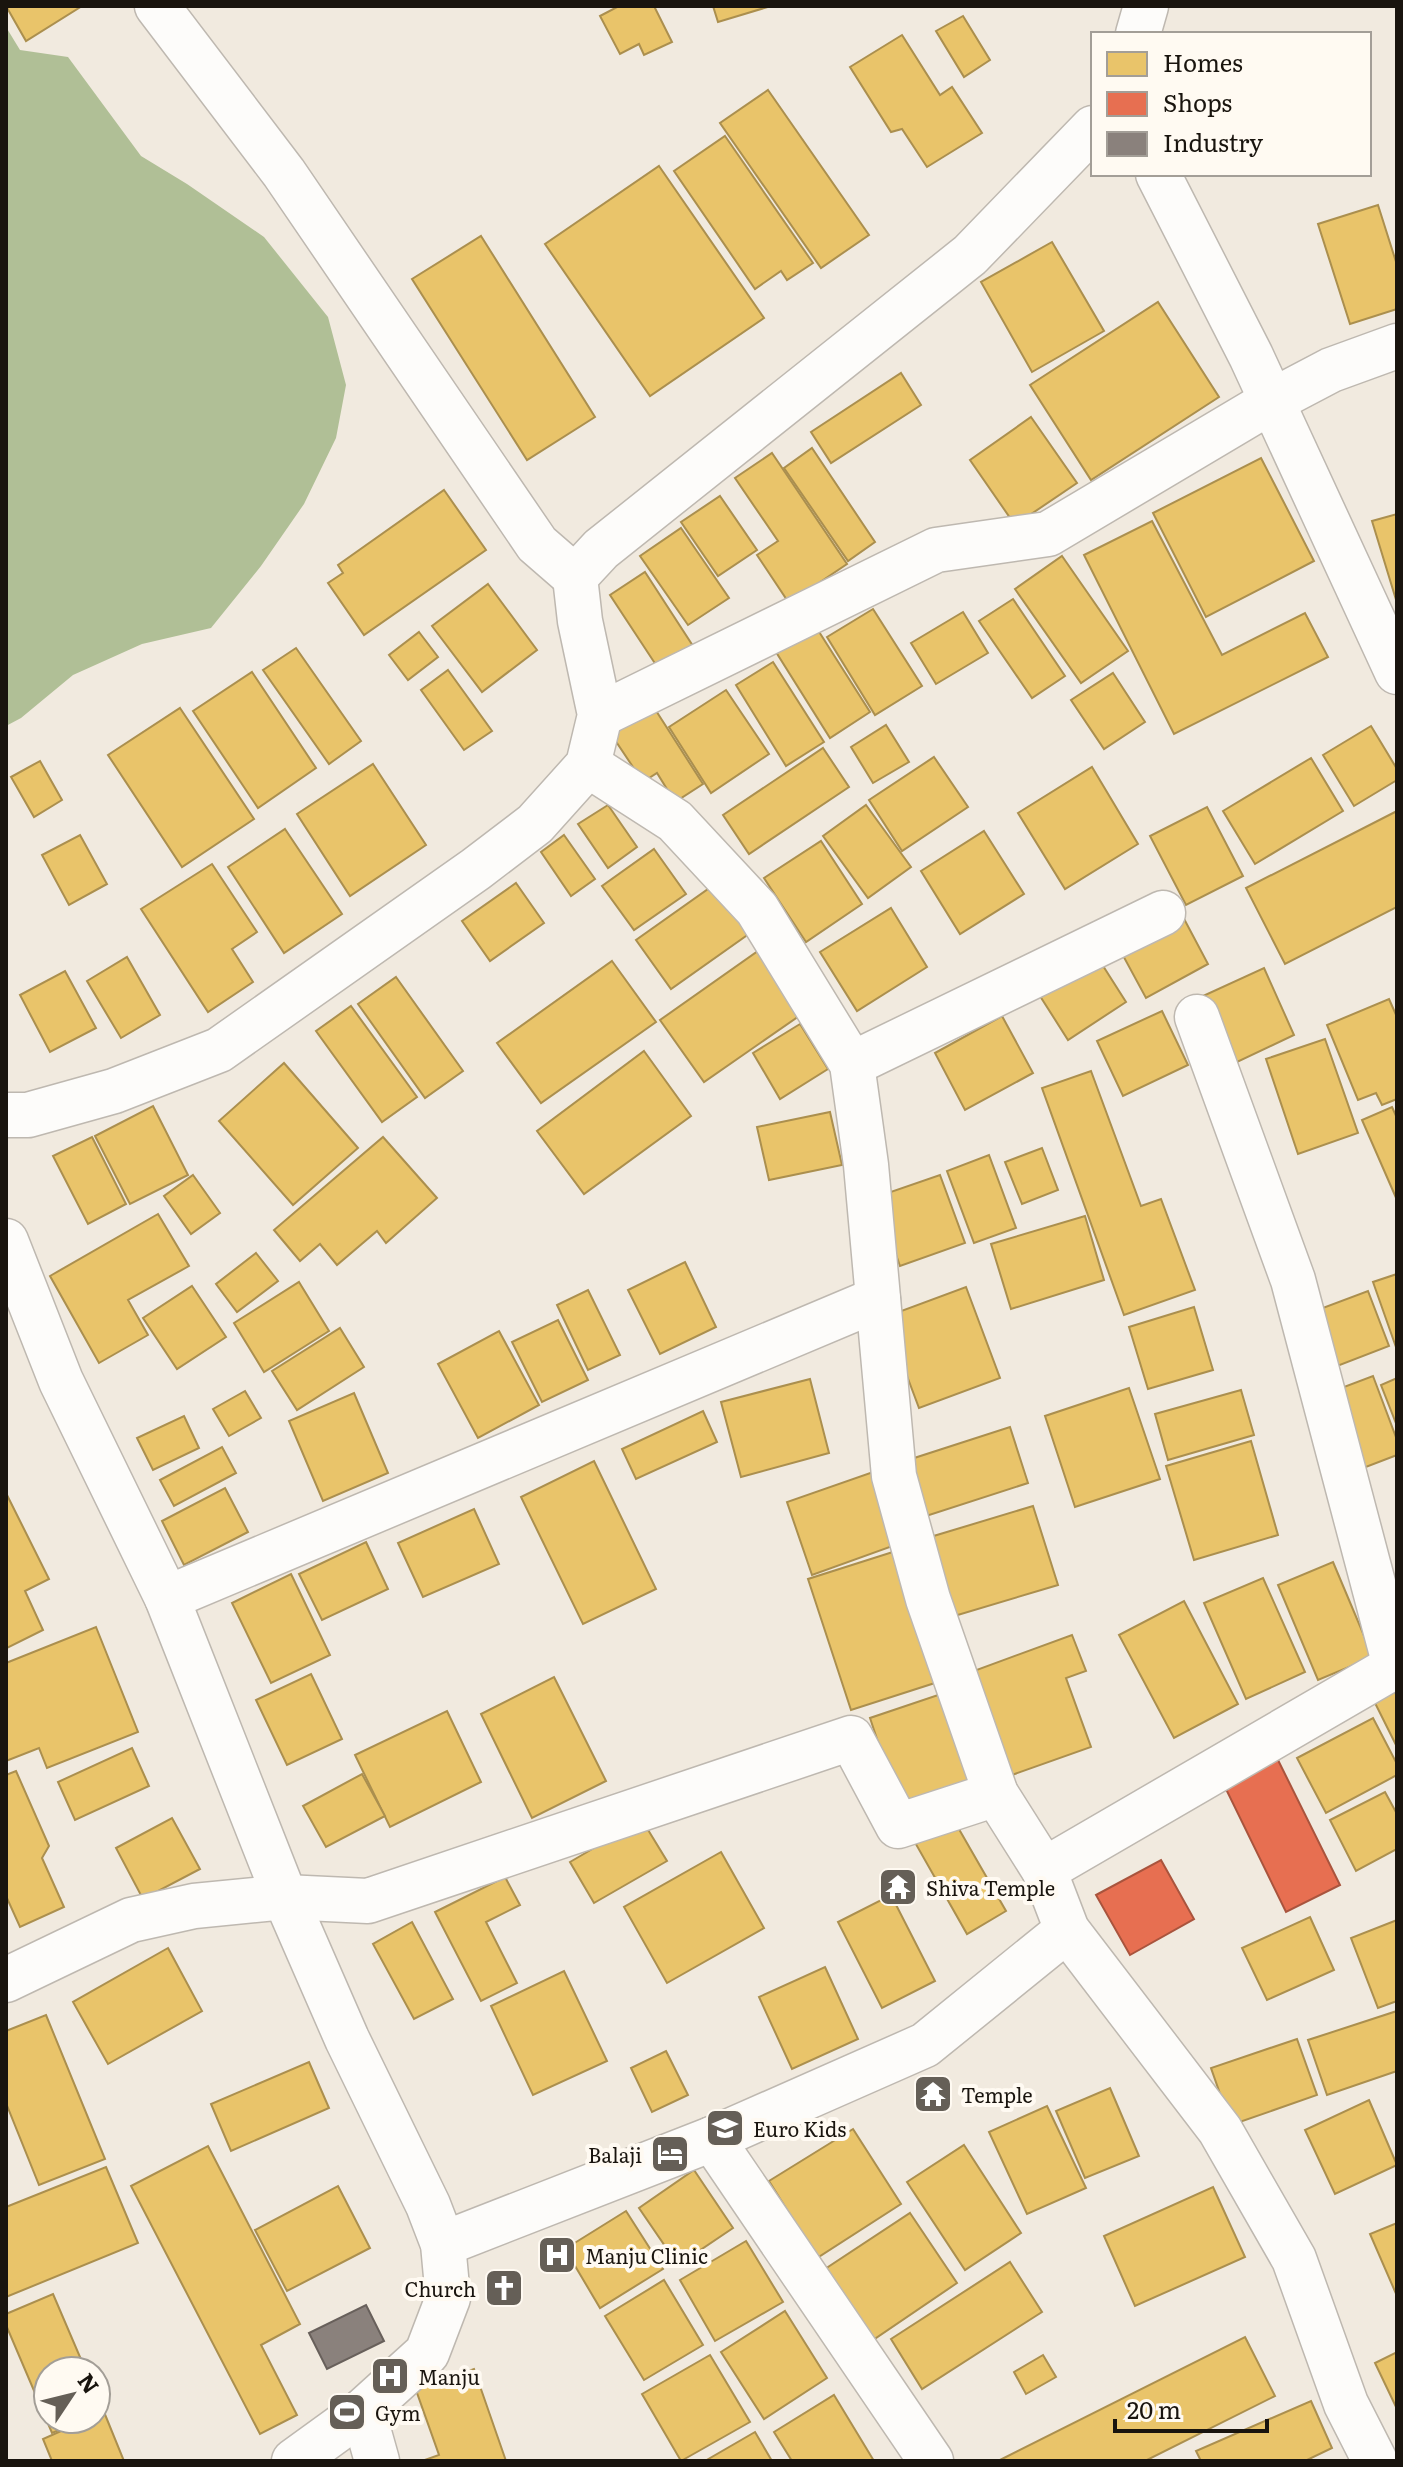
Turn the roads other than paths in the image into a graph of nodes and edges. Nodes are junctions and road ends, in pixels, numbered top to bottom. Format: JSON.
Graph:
{"nodes":[{"id":1,"x":157,"y":6,"type":"edge"},
{"id":2,"x":1146,"y":6,"type":"edge"},
{"id":3,"x":1139,"y":32,"type":"edge"},
{"id":4,"x":1091,"y":130,"type":"edge"},
{"id":5,"x":1159,"y":176,"type":"edge"},
{"id":6,"x":1397,"y":346,"type":"edge"},
{"id":7,"x":1272,"y":401,"type":"junction"},
{"id":8,"x":575,"y":577,"type":"junction"},
{"id":9,"x":1397,"y":672,"type":"edge"},
{"id":10,"x":600,"y":715,"type":"junction"},
{"id":11,"x":588,"y":765,"type":"junction"},
{"id":12,"x":1163,"y":913,"type":"dead end"},
{"id":13,"x":1197,"y":1017,"type":"dead end"},
{"id":14,"x":852,"y":1064,"type":"junction"},
{"id":15,"x":6,"y":1115,"type":"edge"},
{"id":16,"x":6,"y":1241,"type":"edge"},
{"id":17,"x":878,"y":1299,"type":"junction"},
{"id":18,"x":167,"y":1598,"type":"junction"},
{"id":19,"x":1396,"y":1666,"type":"edge"},
{"id":20,"x":996,"y":1794,"type":"junction"},
{"id":21,"x":1044,"y":1870,"type":"junction"},
{"id":22,"x":285,"y":1897,"type":"junction"},
{"id":23,"x":1067,"y":1930,"type":"junction"},
{"id":24,"x":6,"y":1980,"type":"edge"},
{"id":25,"x":712,"y":2139,"type":"junction"},
{"id":26,"x":443,"y":2244,"type":"junction"},
{"id":27,"x":363,"y":2411,"type":"junction"},
{"id":28,"x":294,"y":2461,"type":"edge"},
{"id":29,"x":377,"y":2461,"type":"edge"},
{"id":30,"x":931,"y":2461,"type":"edge"},
{"id":31,"x":1375,"y":2461,"type":"edge"}],
"edges":[{"from":1,"to":8,"type":"street"},
{"from":2,"to":3,"type":"street"},
{"from":4,"to":8,"type":"street"},
{"from":5,"to":7,"type":"street"},
{"from":6,"to":7,"type":"street"},
{"from":7,"to":9,"type":"street"},
{"from":7,"to":10,"type":"street"},
{"from":8,"to":10,"type":"street"},
{"from":10,"to":11,"type":"street"},
{"from":11,"to":14,"type":"street"},
{"from":11,"to":15,"type":"street"},
{"from":12,"to":14,"type":"street"},
{"from":13,"to":19,"type":"street"},
{"from":14,"to":17,"type":"street"},
{"from":16,"to":18,"type":"street"},
{"from":17,"to":18,"type":"street"},
{"from":17,"to":20,"type":"street"},
{"from":18,"to":22,"type":"street"},
{"from":19,"to":21,"type":"street"},
{"from":20,"to":21,"type":"street"},
{"from":20,"to":22,"type":"street"},
{"from":21,"to":23,"type":"street"},
{"from":22,"to":24,"type":"street"},
{"from":22,"to":26,"type":"street"},
{"from":23,"to":25,"type":"street"},
{"from":23,"to":31,"type":"street"},
{"from":25,"to":26,"type":"street"},
{"from":25,"to":30,"type":"street"},
{"from":26,"to":27,"type":"street"},
{"from":27,"to":28,"type":"street"},
{"from":27,"to":29,"type":"street"}]}
